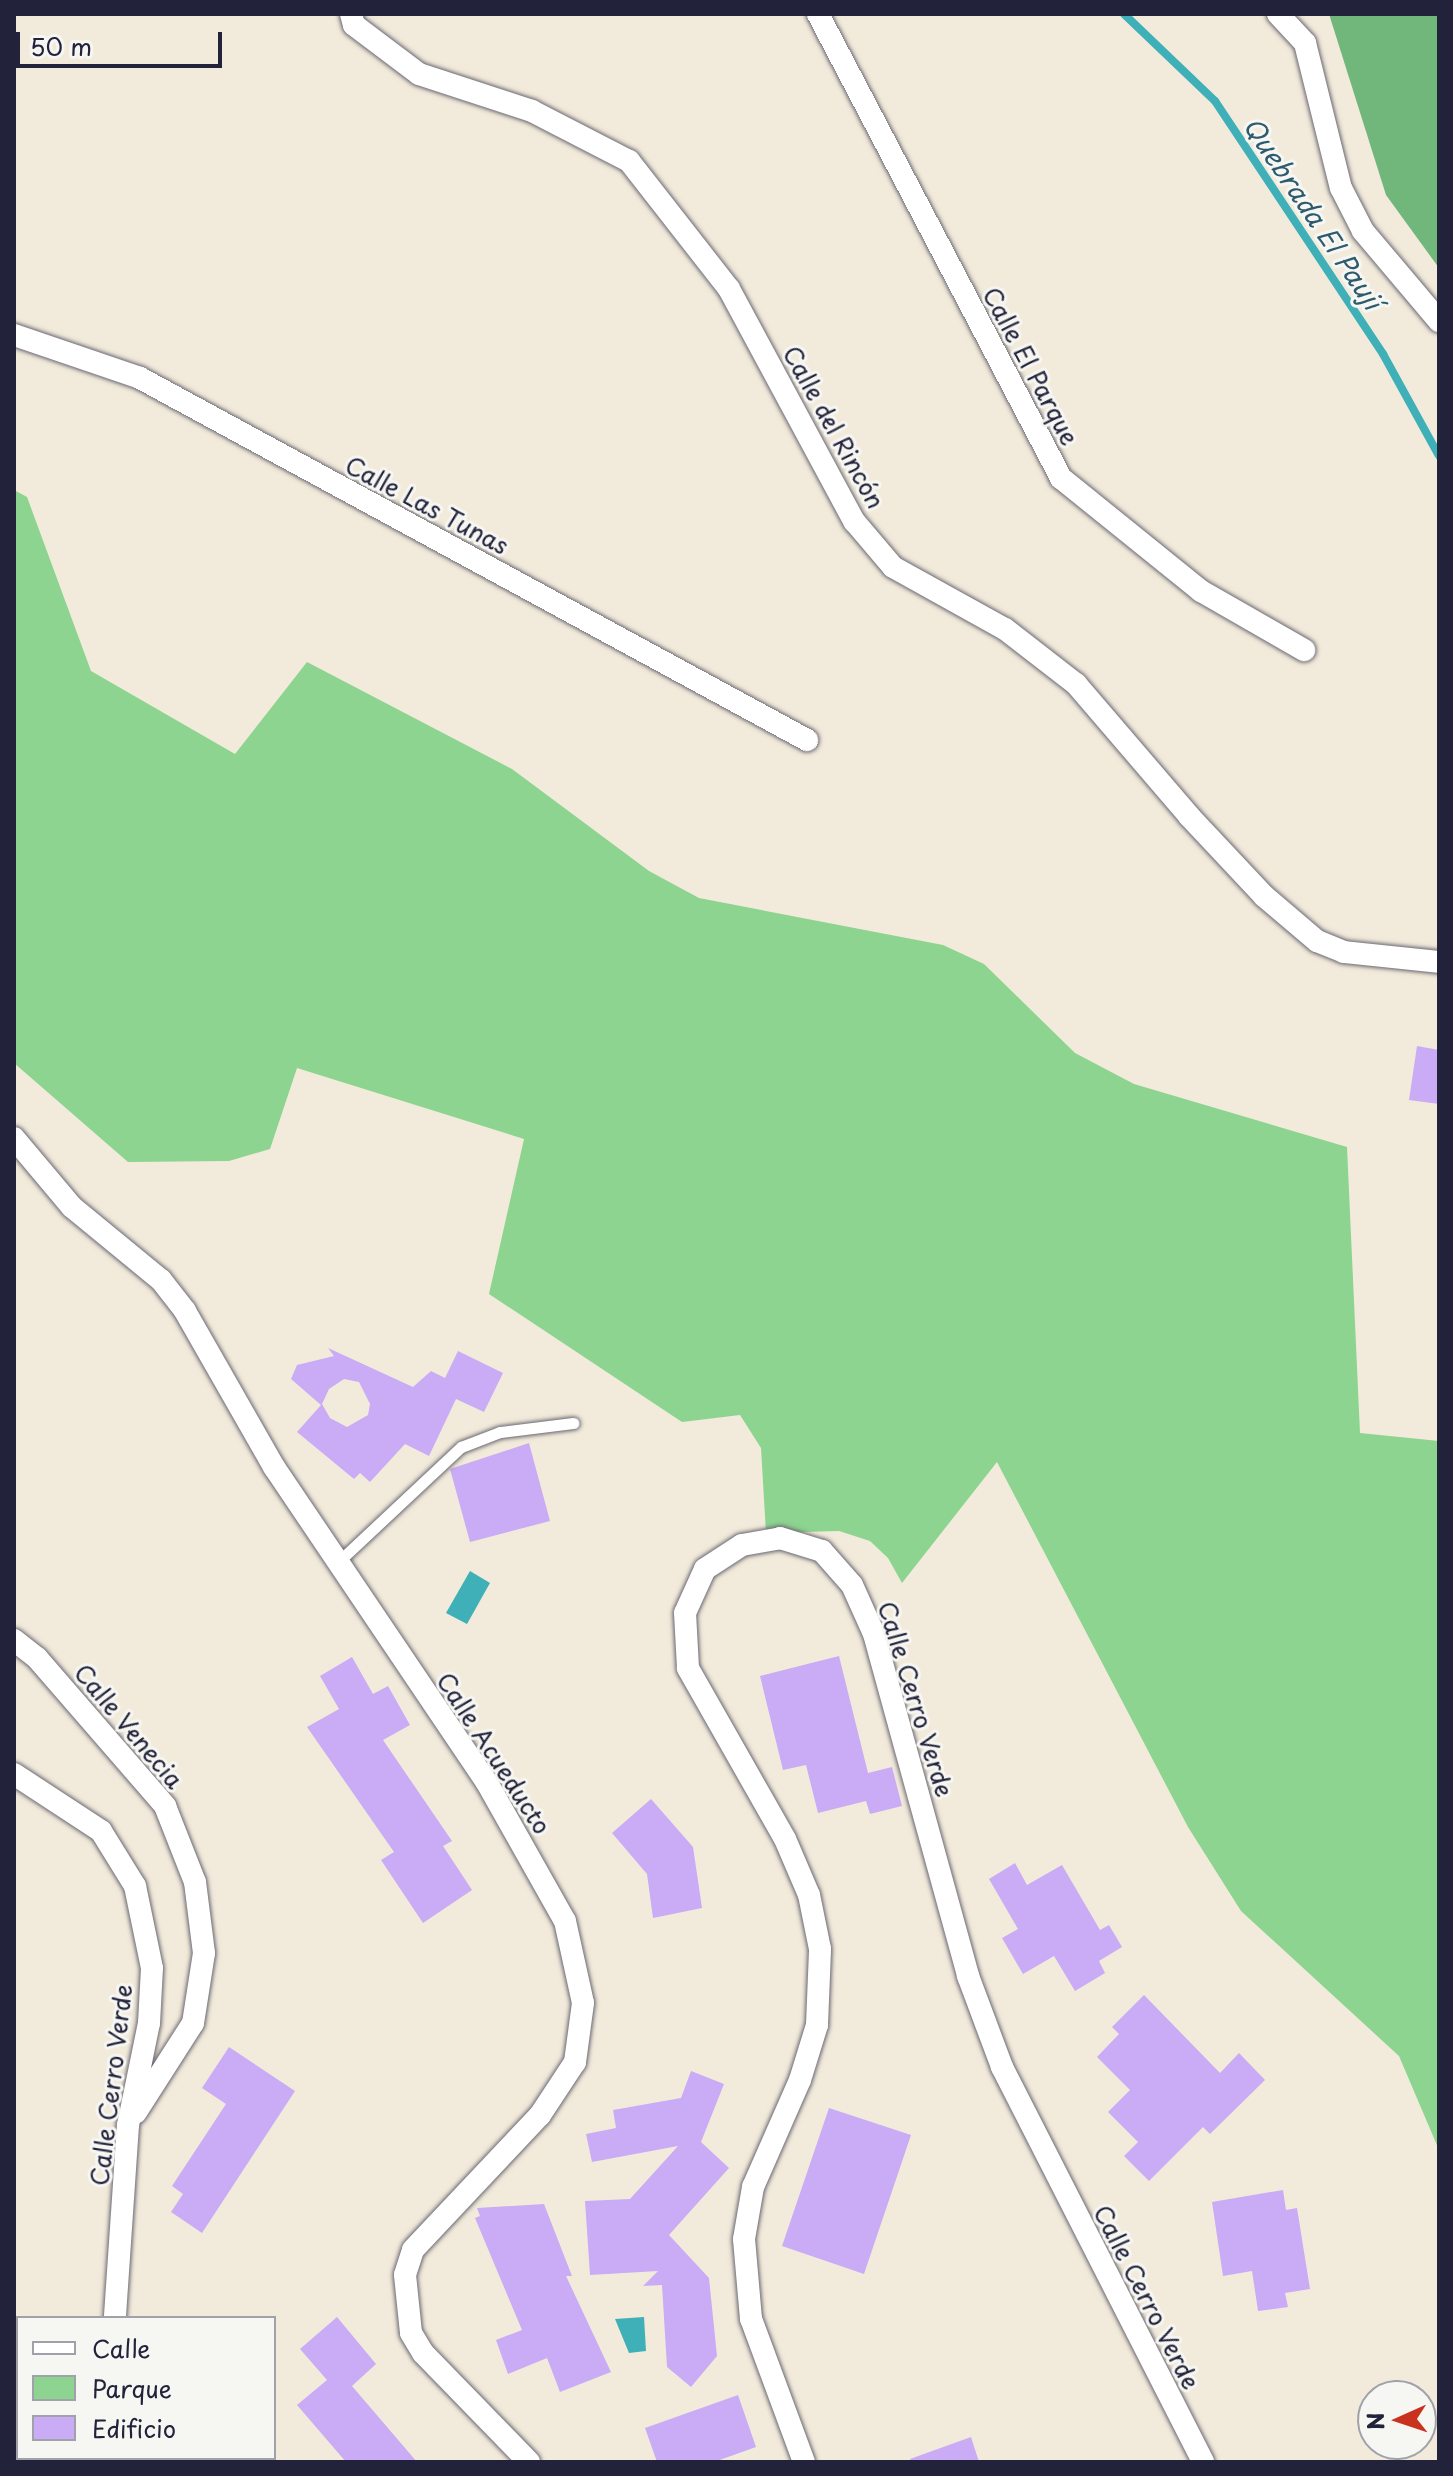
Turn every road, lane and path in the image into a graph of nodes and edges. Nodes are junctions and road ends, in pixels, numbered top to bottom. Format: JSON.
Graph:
{"nodes":[{"id":1,"x":351,"y":14,"type":"edge"},
{"id":2,"x":818,"y":14,"type":"edge"},
{"id":3,"x":1278,"y":14,"type":"edge"},
{"id":4,"x":1439,"y":321,"type":"edge"},
{"id":5,"x":14,"y":335,"type":"edge"},
{"id":6,"x":1304,"y":650,"type":"dead end"},
{"id":7,"x":807,"y":740,"type":"dead end"},
{"id":8,"x":1439,"y":962,"type":"edge"},
{"id":9,"x":14,"y":1138,"type":"edge"},
{"id":10,"x":573,"y":1423,"type":"dead end"},
{"id":11,"x":336,"y":1563,"type":"junction"},
{"id":12,"x":14,"y":1640,"type":"edge"},
{"id":13,"x":14,"y":1774,"type":"edge"},
{"id":14,"x":128,"y":2125,"type":"junction"},
{"id":15,"x":115,"y":2316,"type":"edge"},
{"id":16,"x":529,"y":2462,"type":"edge"},
{"id":17,"x":804,"y":2462,"type":"edge"},
{"id":18,"x":1203,"y":2462,"type":"edge"}],
"edges":[{"from":1,"to":8,"type":"street","name":"Calle del Rincón"},
{"from":2,"to":6,"type":"street","name":"Calle El Parque"},
{"from":3,"to":4,"type":"street"},
{"from":5,"to":7,"type":"street","name":"Calle Las Tunas"},
{"from":9,"to":11,"type":"street","name":"Calle Acueducto"},
{"from":10,"to":11,"type":"lane"},
{"from":11,"to":16,"type":"street","name":"Calle Acueducto"},
{"from":12,"to":14,"type":"street","name":"Calle Venecia"},
{"from":13,"to":14,"type":"street","name":"Calle Cerro Verde"},
{"from":14,"to":15,"type":"street","name":"Calle Cerro Verde"},
{"from":17,"to":18,"type":"street","name":"Calle Cerro Verde"}]}
